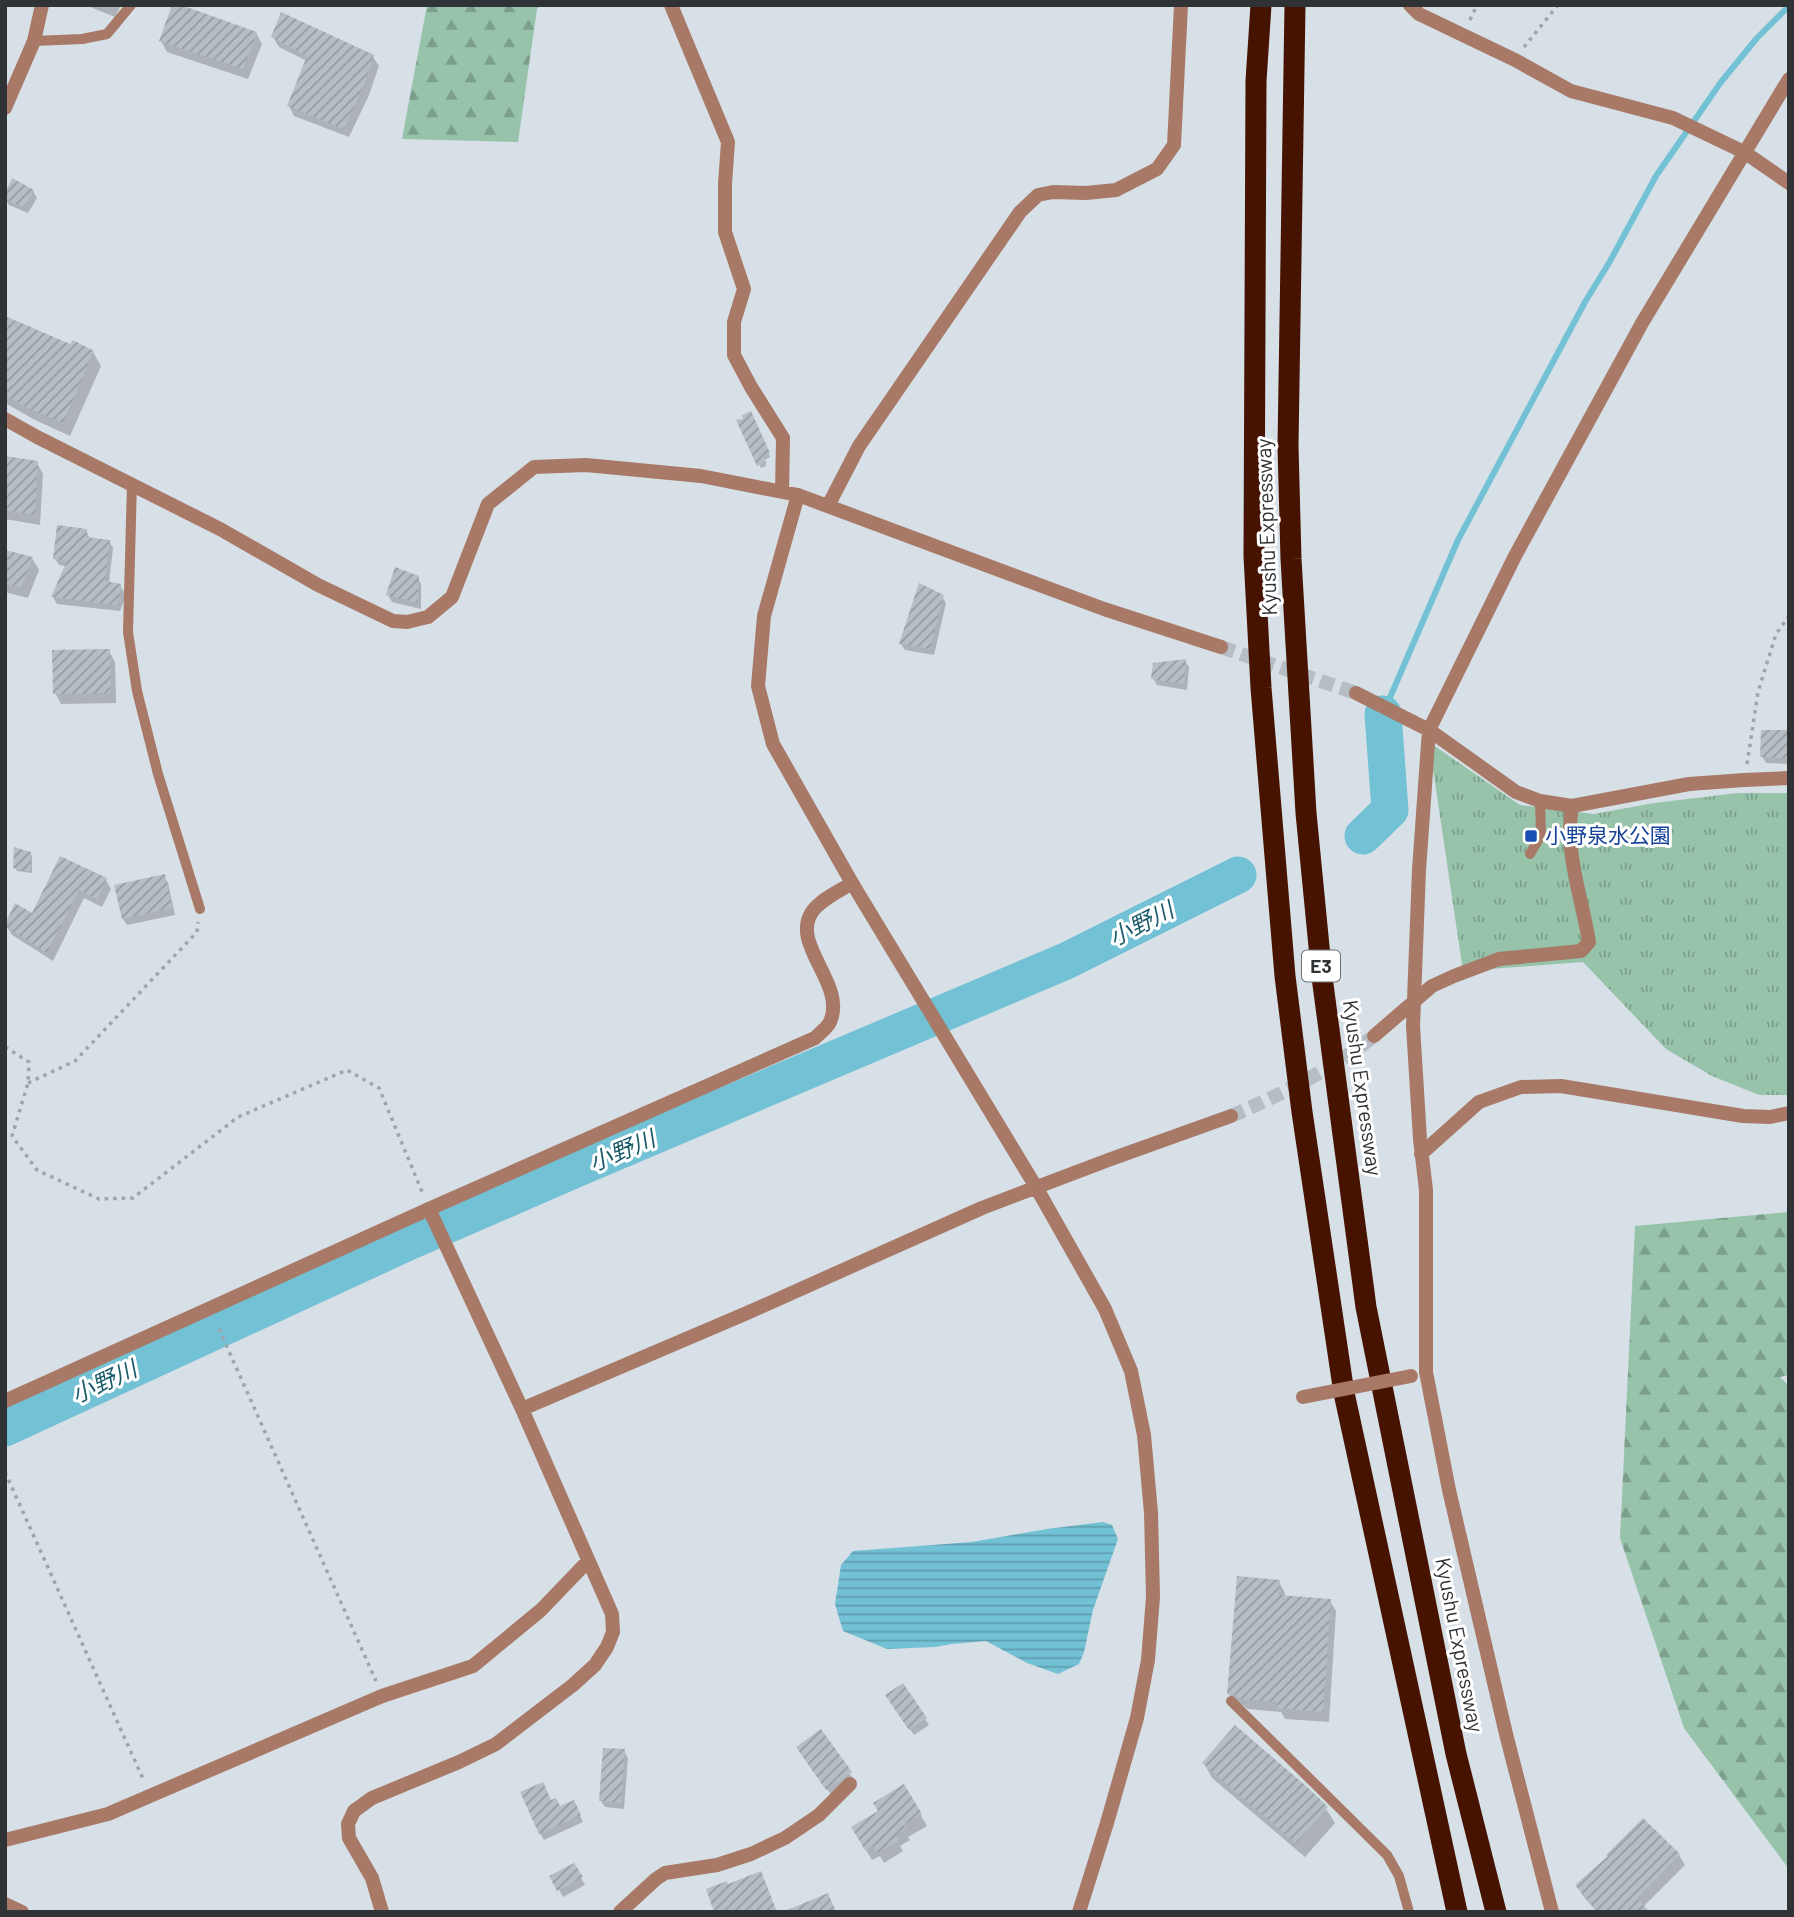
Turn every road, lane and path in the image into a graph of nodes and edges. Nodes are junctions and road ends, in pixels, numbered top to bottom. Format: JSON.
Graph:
{"nodes":[{"id":1,"x":41,"y":5,"type":"edge"},
{"id":2,"x":131,"y":5,"type":"edge"},
{"id":3,"x":671,"y":5,"type":"edge"},
{"id":4,"x":1181,"y":5,"type":"edge"},
{"id":5,"x":1261,"y":5,"type":"edge"},
{"id":6,"x":1295,"y":5,"type":"edge"},
{"id":7,"x":1410,"y":5,"type":"edge"},
{"id":8,"x":1558,"y":5,"type":"edge"},
{"id":9,"x":34,"y":41,"type":"junction"},
{"id":10,"x":1515,"y":60,"type":"junction"},
{"id":11,"x":1789,"y":79,"type":"edge"},
{"id":12,"x":5,"y":108,"type":"edge"},
{"id":13,"x":1744,"y":152,"type":"junction"},
{"id":14,"x":1789,"y":183,"type":"edge"},
{"id":15,"x":5,"y":419,"type":"edge"},
{"id":16,"x":132,"y":484,"type":"junction"},
{"id":17,"x":782,"y":492,"type":"junction"},
{"id":18,"x":798,"y":495,"type":"junction"},
{"id":19,"x":828,"y":506,"type":"junction"},
{"id":20,"x":1789,"y":616,"type":"edge"},
{"id":21,"x":1221,"y":647,"type":"tunnel mouth"},
{"id":22,"x":1356,"y":693,"type":"tunnel mouth"},
{"id":23,"x":1429,"y":730,"type":"junction"},
{"id":24,"x":1789,"y":778,"type":"edge"},
{"id":25,"x":1744,"y":780,"type":"junction"},
{"id":26,"x":1540,"y":801,"type":"junction"},
{"id":27,"x":1572,"y":806,"type":"junction"},
{"id":28,"x":1530,"y":854,"type":"dead end"},
{"id":29,"x":852,"y":883,"type":"junction"},
{"id":30,"x":200,"y":909,"type":"joint"},
{"id":31,"x":1414,"y":1002,"type":"junction"},
{"id":32,"x":1374,"y":1036,"type":"tunnel mouth"},
{"id":33,"x":5,"y":1047,"type":"edge"},
{"id":34,"x":29,"y":1083,"type":"junction"},
{"id":35,"x":1789,"y":1113,"type":"edge"},
{"id":36,"x":1231,"y":1116,"type":"tunnel mouth"},
{"id":37,"x":1421,"y":1154,"type":"junction"},
{"id":38,"x":1036,"y":1187,"type":"junction"},
{"id":39,"x":432,"y":1214,"type":"junction"},
{"id":40,"x":219,"y":1329,"type":"dead end"},
{"id":41,"x":1426,"y":1372,"type":"junction"},
{"id":42,"x":1303,"y":1397,"type":"dead end"},
{"id":43,"x":5,"y":1401,"type":"edge"},
{"id":44,"x":522,"y":1409,"type":"junction"},
{"id":45,"x":5,"y":1472,"type":"edge"},
{"id":46,"x":588,"y":1561,"type":"junction"},
{"id":47,"x":382,"y":1696,"type":"junction"},
{"id":48,"x":1231,"y":1701,"type":"dead end"},
{"id":49,"x":850,"y":1784,"type":"dead end"},
{"id":50,"x":150,"y":1796,"type":"junction"},
{"id":51,"x":5,"y":1840,"type":"edge"},
{"id":52,"x":5,"y":1904,"type":"edge"},
{"id":53,"x":22,"y":1912,"type":"edge"},
{"id":54,"x":382,"y":1912,"type":"edge"},
{"id":55,"x":620,"y":1912,"type":"edge"},
{"id":56,"x":1079,"y":1912,"type":"edge"},
{"id":57,"x":1409,"y":1912,"type":"edge"},
{"id":58,"x":1457,"y":1912,"type":"edge"},
{"id":59,"x":1496,"y":1912,"type":"edge"},
{"id":60,"x":1552,"y":1912,"type":"edge"}],
"edges":[{"from":1,"to":9,"type":"street"},
{"from":2,"to":9,"type":"lane"},
{"from":3,"to":17,"type":"street"},
{"from":4,"to":19,"type":"street"},
{"from":5,"to":58,"type":"highway","name":"Kyushu Expressway","number":"E3"},
{"from":6,"to":59,"type":"highway","name":"Kyushu Expressway","number":"E3"},
{"from":7,"to":10,"type":"street"},
{"from":8,"to":10,"type":"path"},
{"from":9,"to":12,"type":"street"},
{"from":10,"to":13,"type":"street"},
{"from":11,"to":13,"type":"street"},
{"from":13,"to":14,"type":"street"},
{"from":13,"to":23,"type":"street"},
{"from":15,"to":16,"type":"street"},
{"from":16,"to":17,"type":"street"},
{"from":16,"to":30,"type":"lane"},
{"from":17,"to":18,"type":"street"},
{"from":18,"to":19,"type":"street"},
{"from":18,"to":29,"type":"street"},
{"from":19,"to":21,"type":"street"},
{"from":20,"to":25,"type":"path"},
{"from":22,"to":23,"type":"street"},
{"from":23,"to":26,"type":"street"},
{"from":23,"to":31,"type":"street"},
{"from":24,"to":25,"type":"street"},
{"from":25,"to":27,"type":"street"},
{"from":26,"to":27,"type":"street"},
{"from":26,"to":28,"type":"lane"},
{"from":27,"to":31,"type":"street"},
{"from":29,"to":38,"type":"street"},
{"from":29,"to":39,"type":"street"},
{"from":30,"to":34,"type":"path"},
{"from":31,"to":32,"type":"street"},
{"from":31,"to":37,"type":"street"},
{"from":33,"to":34,"type":"path"},
{"from":34,"to":39,"type":"path"},
{"from":35,"to":37,"type":"street"},
{"from":36,"to":38,"type":"street"},
{"from":37,"to":41,"type":"street"},
{"from":38,"to":44,"type":"street"},
{"from":38,"to":56,"type":"street"},
{"from":39,"to":43,"type":"street"},
{"from":39,"to":44,"type":"street"},
{"from":40,"to":47,"type":"path"},
{"from":41,"to":42,"type":"street","bridge":true},
{"from":41,"to":60,"type":"street"},
{"from":44,"to":46,"type":"street"},
{"from":45,"to":50,"type":"path"},
{"from":46,"to":47,"type":"street"},
{"from":46,"to":54,"type":"street"},
{"from":47,"to":50,"type":"street"},
{"from":48,"to":57,"type":"lane"},
{"from":49,"to":55,"type":"street"},
{"from":50,"to":51,"type":"street"},
{"from":52,"to":53,"type":"street"}]}
